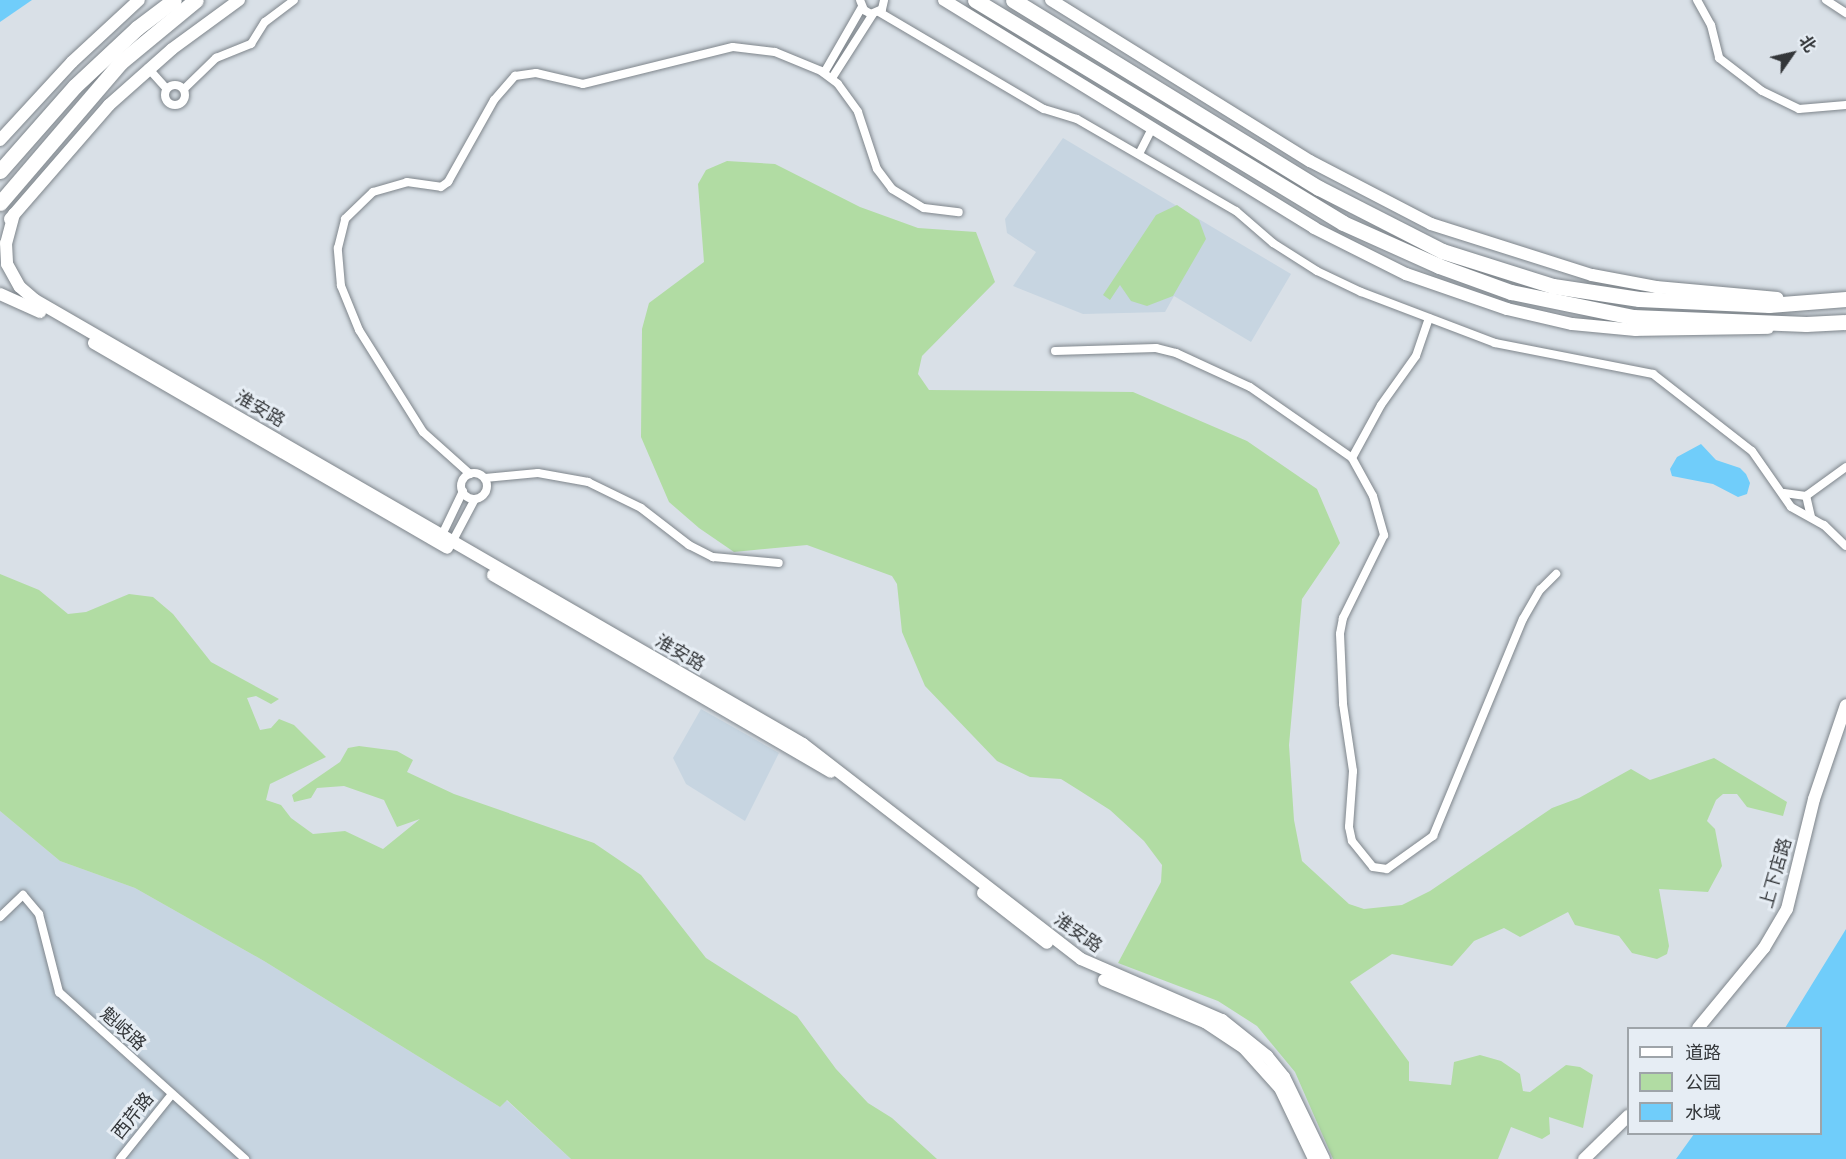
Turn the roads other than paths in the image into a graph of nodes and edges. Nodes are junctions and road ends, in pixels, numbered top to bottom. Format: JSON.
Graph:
{"nodes":[{"id":1,"x":139,"y":0,"type":"edge"},
{"id":2,"x":174,"y":0,"type":"edge"},
{"id":3,"x":239,"y":0,"type":"edge"},
{"id":4,"x":294,"y":0,"type":"edge"},
{"id":5,"x":884,"y":0,"type":"edge"},
{"id":6,"x":944,"y":0,"type":"edge"},
{"id":7,"x":975,"y":0,"type":"edge"},
{"id":8,"x":1013,"y":0,"type":"edge"},
{"id":9,"x":1051,"y":0,"type":"edge"},
{"id":10,"x":1697,"y":0,"type":"edge"},
{"id":11,"x":1826,"y":0,"type":"edge"},
{"id":12,"x":195,"y":1,"type":"edge"},
{"id":13,"x":861,"y":4,"type":"edge"},
{"id":14,"x":876,"y":13,"type":"junction"},
{"id":15,"x":1846,"y":13,"type":"edge"},
{"id":16,"x":148,"y":68,"type":"junction"},
{"id":17,"x":828,"y":75,"type":"junction"},
{"id":18,"x":167,"y":89,"type":"junction"},
{"id":19,"x":184,"y":89,"type":"junction"},
{"id":20,"x":1846,"y":105,"type":"edge"},
{"id":21,"x":1152,"y":129,"type":"junction"},
{"id":22,"x":0,"y":140,"type":"edge"},
{"id":23,"x":1138,"y":154,"type":"junction"},
{"id":24,"x":0,"y":171,"type":"edge"},
{"id":25,"x":0,"y":203,"type":"edge"},
{"id":26,"x":959,"y":212,"type":"dead end"},
{"id":27,"x":14,"y":214,"type":"junction"},
{"id":28,"x":0,"y":232,"type":"edge"},
{"id":29,"x":0,"y":294,"type":"edge"},
{"id":30,"x":1846,"y":299,"type":"edge"},
{"id":31,"x":1815,"y":302,"type":"junction"},
{"id":32,"x":1429,"y":318,"type":"junction"},
{"id":33,"x":1846,"y":322,"type":"edge"},
{"id":34,"x":1806,"y":324,"type":"junction"},
{"id":35,"x":1055,"y":351,"type":"dead end"},
{"id":36,"x":1352,"y":458,"type":"junction"},
{"id":37,"x":1846,"y":467,"type":"edge"},
{"id":38,"x":470,"y":474,"type":"junction"},
{"id":39,"x":485,"y":478,"type":"junction"},
{"id":40,"x":463,"y":490,"type":"junction"},
{"id":41,"x":1784,"y":493,"type":"junction"},
{"id":42,"x":1806,"y":496,"type":"junction"},
{"id":43,"x":475,"y":499,"type":"junction"},
{"id":44,"x":1811,"y":517,"type":"junction"},
{"id":45,"x":445,"y":542,"type":"junction"},
{"id":46,"x":1846,"y":546,"type":"edge"},
{"id":47,"x":778,"y":563,"type":"dead end"},
{"id":48,"x":1556,"y":574,"type":"dead end"},
{"id":49,"x":1846,"y":705,"type":"edge"},
{"id":50,"x":1846,"y":717,"type":"edge"},
{"id":51,"x":0,"y":917,"type":"edge"},
{"id":52,"x":1700,"y":1027,"type":"edge"},
{"id":53,"x":1709,"y":1027,"type":"edge"},
{"id":54,"x":172,"y":1094,"type":"junction"},
{"id":55,"x":1627,"y":1118,"type":"edge"},
{"id":56,"x":1627,"y":1127,"type":"edge"},
{"id":57,"x":120,"y":1159,"type":"edge"},
{"id":58,"x":245,"y":1159,"type":"edge"},
{"id":59,"x":1314,"y":1159,"type":"edge"},
{"id":60,"x":1324,"y":1159,"type":"edge"},
{"id":61,"x":1584,"y":1159,"type":"edge"},
{"id":62,"x":1590,"y":1159,"type":"edge"}],
"edges":[{"from":1,"to":22,"type":"main road"},
{"from":2,"to":24,"type":"highway"},
{"from":3,"to":16,"type":"main road"},
{"from":4,"to":19,"type":"street"},
{"from":5,"to":14,"type":"street"},
{"from":6,"to":21,"type":"main road"},
{"from":7,"to":34,"type":"highway"},
{"from":8,"to":31,"type":"highway"},
{"from":9,"to":31,"type":"main road"},
{"from":10,"to":20,"type":"street"},
{"from":11,"to":15,"type":"street"},
{"from":12,"to":25,"type":"highway"},
{"from":13,"to":14,"type":"street"},
{"from":13,"to":17,"type":"street"},
{"from":14,"to":17,"type":"street"},
{"from":14,"to":23,"type":"street"},
{"from":16,"to":18,"type":"street"},
{"from":16,"to":27,"type":"main road"},
{"from":17,"to":26,"type":"street"},
{"from":17,"to":38,"type":"street"},
{"from":18,"to":19,"type":"street"},
{"from":18,"to":19,"type":"street"},
{"from":21,"to":23,"type":"street"},
{"from":21,"to":34,"type":"main road"},
{"from":23,"to":32,"type":"street"},
{"from":27,"to":28,"type":"main road"},
{"from":27,"to":45,"type":"main road","name":"淮安路"},
{"from":29,"to":45,"type":"main road","name":"淮安路"},
{"from":30,"to":31,"type":"highway"},
{"from":32,"to":36,"type":"street"},
{"from":32,"to":41,"type":"street"},
{"from":33,"to":34,"type":"highway"},
{"from":35,"to":36,"type":"street"},
{"from":36,"to":48,"type":"street"},
{"from":37,"to":42,"type":"street"},
{"from":38,"to":39,"type":"street"},
{"from":38,"to":40,"type":"street"},
{"from":39,"to":43,"type":"street"},
{"from":39,"to":47,"type":"street"},
{"from":40,"to":43,"type":"street"},
{"from":40,"to":45,"type":"street"},
{"from":41,"to":42,"type":"street"},
{"from":41,"to":44,"type":"street"},
{"from":42,"to":44,"type":"street"},
{"from":43,"to":45,"type":"street"},
{"from":44,"to":46,"type":"street"},
{"from":45,"to":59,"type":"main road","name":"淮安路"},
{"from":45,"to":60,"type":"main road","name":"淮安路"},
{"from":49,"to":52,"type":"main road","name":"上下店路"},
{"from":50,"to":53,"type":"main road","name":"上下店路"},
{"from":51,"to":54,"type":"street","name":"魁岐路"},
{"from":54,"to":57,"type":"street","name":"西芹路"},
{"from":54,"to":58,"type":"street","name":"魁岐路"},
{"from":55,"to":61,"type":"main road"},
{"from":56,"to":62,"type":"main road"}]}
